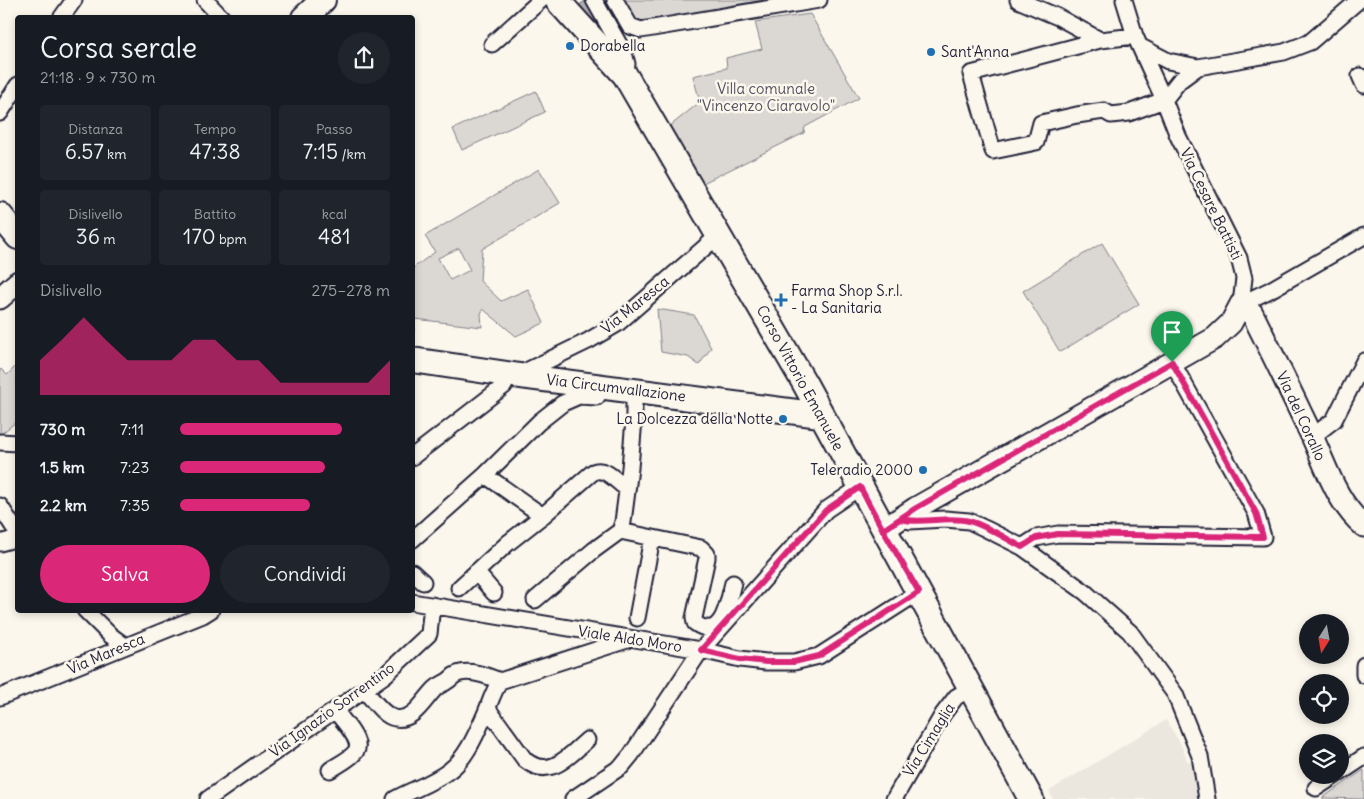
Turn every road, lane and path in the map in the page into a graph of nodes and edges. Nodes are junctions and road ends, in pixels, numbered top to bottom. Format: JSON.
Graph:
{"nodes":[{"id":1,"x":74,"y":0,"type":"edge"},
{"id":2,"x":205,"y":0,"type":"edge"},
{"id":3,"x":323,"y":0,"type":"edge"},
{"id":4,"x":541,"y":0,"type":"edge"},
{"id":5,"x":557,"y":0,"type":"edge"},
{"id":6,"x":594,"y":0,"type":"edge"},
{"id":7,"x":615,"y":0,"type":"edge"},
{"id":8,"x":819,"y":0,"type":"edge"},
{"id":9,"x":1018,"y":0,"type":"edge"},
{"id":10,"x":1124,"y":0,"type":"edge"},
{"id":11,"x":1359,"y":0,"type":"edge"},
{"id":12,"x":63,"y":15,"type":"edge"},
{"id":13,"x":219,"y":15,"type":"edge"},
{"id":14,"x":307,"y":15,"type":"edge"},
{"id":15,"x":1100,"y":40,"type":"junction"},
{"id":16,"x":1138,"y":42,"type":"junction"},
{"id":17,"x":492,"y":44,"type":"dead end"},
{"id":18,"x":1198,"y":67,"type":"junction"},
{"id":19,"x":625,"y":75,"type":"junction"},
{"id":20,"x":15,"y":90,"type":"edge"},
{"id":21,"x":1164,"y":100,"type":"junction"},
{"id":22,"x":0,"y":113,"type":"edge"},
{"id":23,"x":0,"y":215,"type":"edge"},
{"id":24,"x":15,"y":233,"type":"edge"},
{"id":25,"x":719,"y":235,"type":"junction"},
{"id":26,"x":1364,"y":236,"type":"edge"},
{"id":27,"x":1241,"y":304,"type":"junction"},
{"id":28,"x":415,"y":360,"type":"edge"},
{"id":29,"x":1364,"y":361,"type":"edge"},
{"id":30,"x":1172,"y":362,"type":"junction"},
{"id":31,"x":514,"y":374,"type":"junction"},
{"id":32,"x":634,"y":396,"type":"junction"},
{"id":33,"x":820,"y":414,"type":"junction"},
{"id":34,"x":1312,"y":436,"type":"junction"},
{"id":35,"x":0,"y":442,"type":"edge"},
{"id":36,"x":15,"y":443,"type":"edge"},
{"id":37,"x":415,"y":455,"type":"edge"},
{"id":38,"x":485,"y":475,"type":"junction"},
{"id":39,"x":622,"y":485,"type":"dead end"},
{"id":40,"x":860,"y":487,"type":"junction"},
{"id":41,"x":0,"y":506,"type":"edge"},
{"id":42,"x":543,"y":516,"type":"junction"},
{"id":43,"x":891,"y":524,"type":"junction"},
{"id":44,"x":1364,"y":526,"type":"edge"},
{"id":45,"x":15,"y":531,"type":"edge"},
{"id":46,"x":620,"y":531,"type":"junction"},
{"id":47,"x":15,"y":537,"type":"edge"},
{"id":48,"x":415,"y":537,"type":"edge"},
{"id":49,"x":652,"y":538,"type":"junction"},
{"id":50,"x":0,"y":543,"type":"edge"},
{"id":51,"x":1022,"y":547,"type":"junction"},
{"id":52,"x":476,"y":572,"type":"junction"},
{"id":53,"x":733,"y":583,"type":"dead end"},
{"id":54,"x":459,"y":588,"type":"dead end"},
{"id":55,"x":919,"y":592,"type":"junction"},
{"id":56,"x":494,"y":593,"type":"dead end"},
{"id":57,"x":535,"y":600,"type":"dead end"},
{"id":58,"x":415,"y":603,"type":"edge"},
{"id":59,"x":432,"y":606,"type":"junction"},
{"id":60,"x":88,"y":613,"type":"edge"},
{"id":61,"x":206,"y":613,"type":"edge"},
{"id":62,"x":637,"y":618,"type":"dead end"},
{"id":63,"x":631,"y":639,"type":"junction"},
{"id":64,"x":125,"y":646,"type":"junction"},
{"id":65,"x":701,"y":650,"type":"junction"},
{"id":66,"x":1364,"y":665,"type":"edge"},
{"id":67,"x":1364,"y":675,"type":"edge"},
{"id":68,"x":500,"y":681,"type":"junction"},
{"id":69,"x":971,"y":688,"type":"junction"},
{"id":70,"x":364,"y":690,"type":"junction"},
{"id":71,"x":0,"y":696,"type":"edge"},
{"id":72,"x":488,"y":709,"type":"junction"},
{"id":73,"x":335,"y":710,"type":"junction"},
{"id":74,"x":587,"y":740,"type":"dead end"},
{"id":75,"x":1364,"y":758,"type":"edge"},
{"id":76,"x":1349,"y":767,"type":"edge"},
{"id":77,"x":330,"y":770,"type":"dead end"},
{"id":78,"x":1322,"y":784,"type":"edge"},
{"id":79,"x":1316,"y":788,"type":"dead end"},
{"id":80,"x":208,"y":799,"type":"edge"},
{"id":81,"x":395,"y":799,"type":"edge"},
{"id":82,"x":574,"y":799,"type":"edge"},
{"id":83,"x":894,"y":799,"type":"edge"},
{"id":84,"x":1031,"y":799,"type":"edge"},
{"id":85,"x":1207,"y":799,"type":"edge"}],
"edges":[{"from":1,"to":12,"type":"street"},
{"from":2,"to":13,"type":"street"},
{"from":3,"to":14,"type":"main road"},
{"from":4,"to":17,"type":"street"},
{"from":5,"to":19,"type":"main road","name":"Corso Vittorio Emanuele"},
{"from":6,"to":19,"type":"street"},
{"from":7,"to":8,"type":"street"},
{"from":9,"to":15,"type":"street"},
{"from":10,"to":16,"type":"street","name":"Via Cesare Battisti"},
{"from":11,"to":18,"type":"street"},
{"from":15,"to":16,"type":"street"},
{"from":15,"to":21,"type":"street"},
{"from":16,"to":18,"type":"street"},
{"from":16,"to":21,"type":"street","name":"Via Cesare Battisti"},
{"from":18,"to":21,"type":"street"},
{"from":19,"to":25,"type":"main road","name":"Corso Vittorio Emanuele"},
{"from":20,"to":22,"type":"street"},
{"from":21,"to":27,"type":"street","name":"Via Cesare Battisti"},
{"from":23,"to":24,"type":"main road"},
{"from":25,"to":31,"type":"street","name":"Via Maresca"},
{"from":25,"to":33,"type":"main road","name":"Corso Vittorio Emanuele"},
{"from":26,"to":27,"type":"street"},
{"from":27,"to":30,"type":"street","name":"Via Cesare Battisti"},
{"from":27,"to":34,"type":"street","name":"Via del Corallo"},
{"from":28,"to":31,"type":"main road","name":"Via Circumvallazione"},
{"from":29,"to":34,"type":"street"},
{"from":30,"to":43,"type":"street","name":"Via Cesare Battisti"},
{"from":30,"to":51,"type":"street"},
{"from":31,"to":32,"type":"main road","name":"Via Circumvallazione"},
{"from":31,"to":37,"type":"street","name":"Via Maresca"},
{"from":32,"to":33,"type":"main road","name":"Via Circumvallazione"},
{"from":32,"to":38,"type":"street"},
{"from":32,"to":46,"type":"street"},
{"from":33,"to":40,"type":"main road","name":"Corso Vittorio Emanuele"},
{"from":34,"to":44,"type":"street","name":"Via del Corallo"},
{"from":35,"to":36,"type":"street"},
{"from":38,"to":42,"type":"street"},
{"from":38,"to":48,"type":"street"},
{"from":39,"to":42,"type":"street"},
{"from":40,"to":43,"type":"main road","name":"Corso Vittorio Emanuele"},
{"from":40,"to":65,"type":"street"},
{"from":41,"to":45,"type":"street"},
{"from":42,"to":52,"type":"street"},
{"from":43,"to":51,"type":"street"},
{"from":43,"to":55,"type":"main road","name":"Corso Vittorio Emanuele"},
{"from":46,"to":49,"type":"street"},
{"from":46,"to":57,"type":"street"},
{"from":47,"to":50,"type":"street"},
{"from":49,"to":53,"type":"street"},
{"from":49,"to":62,"type":"street"},
{"from":51,"to":85,"type":"street"},
{"from":52,"to":54,"type":"street"},
{"from":52,"to":56,"type":"street"},
{"from":55,"to":65,"type":"street","name":"Viale Aldo Moro"},
{"from":55,"to":69,"type":"main road","name":"Corso Vittorio Emanuele"},
{"from":58,"to":59,"type":"street","name":"Viale Aldo Moro"},
{"from":59,"to":63,"type":"street","name":"Viale Aldo Moro"},
{"from":59,"to":70,"type":"street","name":"Via Ignazio Sorrentino"},
{"from":60,"to":64,"type":"street"},
{"from":61,"to":64,"type":"street","name":"Via Maresca"},
{"from":63,"to":65,"type":"street","name":"Viale Aldo Moro"},
{"from":63,"to":68,"type":"street"},
{"from":64,"to":71,"type":"street","name":"Via Maresca"},
{"from":65,"to":82,"type":"street"},
{"from":66,"to":67,"type":"street"},
{"from":68,"to":70,"type":"street"},
{"from":68,"to":72,"type":"street"},
{"from":69,"to":83,"type":"street","name":"Via Cimaglia"},
{"from":69,"to":84,"type":"main road","name":"Corso Vittorio Emanuele"},
{"from":70,"to":73,"type":"street","name":"Via Ignazio Sorrentino"},
{"from":72,"to":74,"type":"street"},
{"from":72,"to":81,"type":"street"},
{"from":73,"to":77,"type":"street"},
{"from":73,"to":80,"type":"street","name":"Via Ignazio Sorrentino"},
{"from":75,"to":76,"type":"street"},
{"from":78,"to":79,"type":"street"}]}
